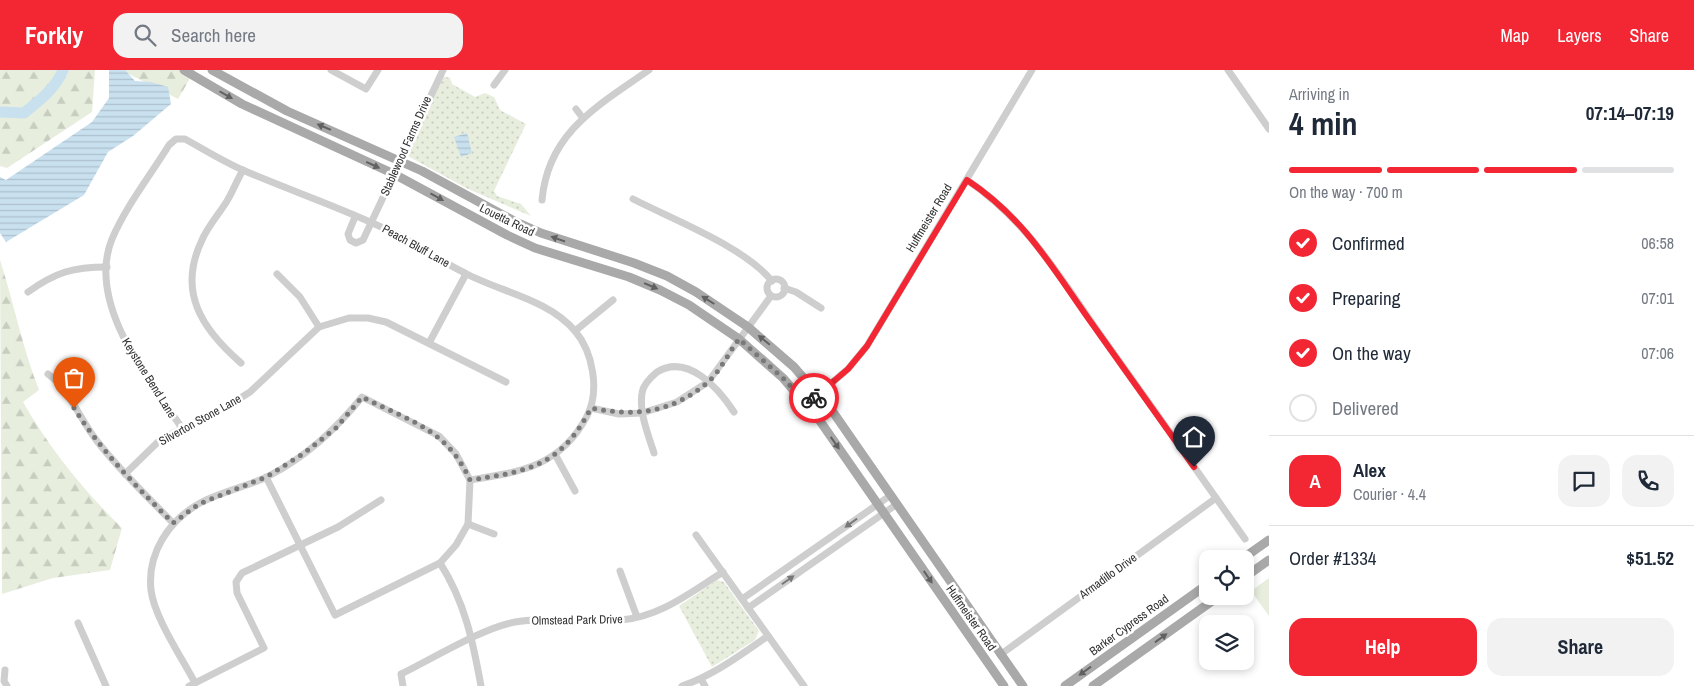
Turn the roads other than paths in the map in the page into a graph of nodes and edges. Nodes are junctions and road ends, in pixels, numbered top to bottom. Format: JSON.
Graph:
{"nodes":[{"id":1,"x":184,"y":70,"type":"edge"},
{"id":2,"x":212,"y":70,"type":"edge"},
{"id":3,"x":331,"y":70,"type":"edge"},
{"id":4,"x":378,"y":70,"type":"edge"},
{"id":5,"x":442,"y":70,"type":"edge"},
{"id":6,"x":505,"y":70,"type":"edge"},
{"id":7,"x":649,"y":70,"type":"edge"},
{"id":8,"x":1032,"y":70,"type":"edge"},
{"id":9,"x":1228,"y":70,"type":"edge"},
{"id":10,"x":494,"y":85,"type":"dead end"},
{"id":11,"x":576,"y":108,"type":"dead end"},
{"id":12,"x":582,"y":117,"type":"junction"},
{"id":13,"x":1269,"y":128,"type":"edge"},
{"id":14,"x":176,"y":139,"type":"joint"},
{"id":15,"x":400,"y":160,"type":"junction"},
{"id":16,"x":242,"y":170,"type":"junction"},
{"id":17,"x":394,"y":174,"type":"junction"},
{"id":18,"x":967,"y":180,"type":"junction"},
{"id":19,"x":632,"y":199,"type":"dead end"},
{"id":20,"x":542,"y":200,"type":"dead end"},
{"id":21,"x":355,"y":217,"type":"junction"},
{"id":22,"x":514,"y":221,"type":"junction"},
{"id":23,"x":372,"y":223,"type":"junction"},
{"id":24,"x":507,"y":235,"type":"junction"},
{"id":25,"x":634,"y":262,"type":"junction"},
{"id":26,"x":107,"y":267,"type":"junction"},
{"id":27,"x":277,"y":274,"type":"dead end"},
{"id":28,"x":466,"y":274,"type":"junction"},
{"id":29,"x":628,"y":277,"type":"junction"},
{"id":30,"x":772,"y":281,"type":"junction"},
{"id":31,"x":784,"y":288,"type":"junction"},
{"id":32,"x":28,"y":292,"type":"dead end"},
{"id":33,"x":771,"y":296,"type":"junction"},
{"id":34,"x":612,"y":300,"type":"dead end"},
{"id":35,"x":821,"y":308,"type":"dead end"},
{"id":36,"x":319,"y":327,"type":"junction"},
{"id":37,"x":748,"y":327,"type":"junction"},
{"id":38,"x":575,"y":331,"type":"junction"},
{"id":39,"x":739,"y":339,"type":"junction"},
{"id":40,"x":429,"y":343,"type":"junction"},
{"id":41,"x":241,"y":363,"type":"dead end"},
{"id":42,"x":48,"y":374,"type":"dead end"},
{"id":43,"x":506,"y":382,"type":"dead end"},
{"id":44,"x":708,"y":382,"type":"junction"},
{"id":45,"x":819,"y":394,"type":"junction"},
{"id":46,"x":807,"y":404,"type":"junction"},
{"id":47,"x":591,"y":408,"type":"junction"},
{"id":48,"x":734,"y":412,"type":"dead end"},
{"id":49,"x":642,"y":414,"type":"junction"},
{"id":50,"x":182,"y":428,"type":"junction"},
{"id":51,"x":654,"y":453,"type":"dead end"},
{"id":52,"x":556,"y":456,"type":"junction"},
{"id":53,"x":125,"y":474,"type":"junction"},
{"id":54,"x":266,"y":477,"type":"junction"},
{"id":55,"x":470,"y":480,"type":"junction"},
{"id":56,"x":575,"y":491,"type":"dead end"},
{"id":57,"x":891,"y":495,"type":"junction"},
{"id":58,"x":1216,"y":498,"type":"junction"},
{"id":59,"x":382,"y":500,"type":"dead end"},
{"id":60,"x":878,"y":504,"type":"junction"},
{"id":61,"x":898,"y":504,"type":"junction"},
{"id":62,"x":884,"y":513,"type":"junction"},
{"id":63,"x":173,"y":523,"type":"junction"},
{"id":64,"x":468,"y":524,"type":"junction"},
{"id":65,"x":494,"y":534,"type":"dead end"},
{"id":66,"x":696,"y":535,"type":"dead end"},
{"id":67,"x":1245,"y":539,"type":"dead end"},
{"id":68,"x":1269,"y":540,"type":"edge"},
{"id":69,"x":300,"y":545,"type":"junction"},
{"id":70,"x":812,"y":551,"type":"junction"},
{"id":71,"x":1254,"y":551,"type":"edge"},
{"id":72,"x":819,"y":559,"type":"junction"},
{"id":73,"x":1269,"y":560,"type":"edge"},
{"id":74,"x":440,"y":563,"type":"junction"},
{"id":75,"x":620,"y":571,"type":"dead end"},
{"id":76,"x":1254,"y":571,"type":"edge"},
{"id":77,"x":723,"y":572,"type":"junction"},
{"id":78,"x":1199,"y":590,"type":"edge"},
{"id":79,"x":742,"y":599,"type":"junction"},
{"id":80,"x":1206,"y":605,"type":"edge"},
{"id":81,"x":748,"y":608,"type":"junction"},
{"id":82,"x":637,"y":617,"type":"junction"},
{"id":83,"x":78,"y":623,"type":"dead end"},
{"id":84,"x":768,"y":636,"type":"junction"},
{"id":85,"x":472,"y":638,"type":"junction"},
{"id":86,"x":1130,"y":639,"type":"junction"},
{"id":87,"x":1139,"y":653,"type":"junction"},
{"id":88,"x":1000,"y":654,"type":"junction"},
{"id":89,"x":5,"y":670,"type":"dead end"},
{"id":90,"x":701,"y":679,"type":"junction"},
{"id":91,"x":192,"y":684,"type":"edge"},
{"id":92,"x":7,"y":686,"type":"edge"},
{"id":93,"x":106,"y":686,"type":"edge"},
{"id":94,"x":403,"y":686,"type":"edge"},
{"id":95,"x":481,"y":686,"type":"edge"},
{"id":96,"x":682,"y":686,"type":"edge"},
{"id":97,"x":706,"y":686,"type":"edge"},
{"id":98,"x":804,"y":686,"type":"edge"},
{"id":99,"x":1004,"y":686,"type":"edge"},
{"id":100,"x":1023,"y":686,"type":"edge"},
{"id":101,"x":1065,"y":686,"type":"edge"},
{"id":102,"x":1093,"y":686,"type":"edge"}],
"edges":[{"from":1,"to":17,"type":"main road","name":"Louetta Road","one_way":true},
{"from":15,"to":2,"type":"main road","name":"Louetta Road","one_way":true},
{"from":3,"to":4,"type":"street"},
{"from":5,"to":15,"type":"street","name":"Stablewood Farms Drive"},
{"from":6,"to":10,"type":"street"},
{"from":7,"to":12,"type":"street"},
{"from":8,"to":18,"type":"street","name":"Huffmeister Road"},
{"from":9,"to":13,"type":"street"},
{"from":11,"to":12,"type":"street"},
{"from":12,"to":20,"type":"street"},
{"from":14,"to":16,"type":"street","name":"Peach Bluff Lane"},
{"from":14,"to":26,"type":"street","name":"Keystone Bend Lane"},
{"from":15,"to":17,"type":"street","name":"Stablewood Farms Drive"},
{"from":15,"to":22,"type":"main road","name":"Louetta Road"},
{"from":16,"to":21,"type":"street","name":"Peach Bluff Lane"},
{"from":16,"to":41,"type":"street"},
{"from":17,"to":23,"type":"street","name":"Stablewood Farms Drive"},
{"from":17,"to":24,"type":"main road","name":"Louetta Road","one_way":true},
{"from":18,"to":45,"type":"street","name":"Huffmeister Road"},
{"from":18,"to":58,"type":"street"},
{"from":19,"to":30,"type":"street"},
{"from":21,"to":23,"type":"street","name":"Peach Bluff Lane"},
{"from":21,"to":23,"type":"street","name":"Stablewood Farms Drive"},
{"from":22,"to":24,"type":"main road"},
{"from":25,"to":22,"type":"main road","name":"Louetta Road","one_way":true},
{"from":23,"to":28,"type":"street","name":"Peach Bluff Lane"},
{"from":24,"to":29,"type":"main road","name":"Louetta Road"},
{"from":25,"to":29,"type":"main road"},
{"from":37,"to":25,"type":"main road","name":"Louetta Road","one_way":true},
{"from":26,"to":32,"type":"street"},
{"from":26,"to":50,"type":"street","name":"Keystone Bend Lane"},
{"from":27,"to":36,"type":"street"},
{"from":28,"to":38,"type":"street","name":"Peach Bluff Lane"},
{"from":28,"to":40,"type":"street"},
{"from":29,"to":39,"type":"main road","name":"Louetta Road","one_way":true},
{"from":30,"to":31,"type":"street"},
{"from":30,"to":33,"type":"street"},
{"from":31,"to":33,"type":"street"},
{"from":31,"to":35,"type":"street"},
{"from":33,"to":37,"type":"street"},
{"from":34,"to":38,"type":"street"},
{"from":36,"to":40,"type":"street","name":"Silverton Stone Lane"},
{"from":36,"to":50,"type":"street","name":"Silverton Stone Lane"},
{"from":37,"to":39,"type":"street"},
{"from":45,"to":37,"type":"main road","name":"Louetta Road","one_way":true},
{"from":38,"to":47,"type":"street","name":"Peach Bluff Lane"},
{"from":39,"to":44,"type":"street"},
{"from":39,"to":46,"type":"main road","name":"Louetta Road"},
{"from":40,"to":43,"type":"street","name":"Silverton Stone Lane"},
{"from":42,"to":53,"type":"street"},
{"from":44,"to":48,"type":"street"},
{"from":44,"to":49,"type":"street"},
{"from":44,"to":49,"type":"street"},
{"from":45,"to":46,"type":"street","name":"Huffmeister Road"},
{"from":45,"to":57,"type":"main road","name":"Huffmeister Road"},
{"from":46,"to":60,"type":"main road","name":"Huffmeister Road","one_way":true},
{"from":47,"to":49,"type":"street"},
{"from":47,"to":52,"type":"street"},
{"from":49,"to":51,"type":"street"},
{"from":50,"to":53,"type":"street","name":"Silverton Stone Lane"},
{"from":52,"to":55,"type":"street"},
{"from":52,"to":56,"type":"street"},
{"from":53,"to":63,"type":"street"},
{"from":54,"to":55,"type":"street"},
{"from":54,"to":63,"type":"street"},
{"from":54,"to":69,"type":"street"},
{"from":55,"to":64,"type":"street"},
{"from":57,"to":60,"type":"street"},
{"from":57,"to":61,"type":"main road","name":"Huffmeister Road"},
{"from":58,"to":67,"type":"street"},
{"from":58,"to":88,"type":"street","name":"Armadillo Drive"},
{"from":59,"to":69,"type":"street"},
{"from":60,"to":62,"type":"main road","name":"Huffmeister Road"},
{"from":60,"to":70,"type":"street","one_way":true},
{"from":61,"to":62,"type":"street"},
{"from":61,"to":88,"type":"main road","name":"Huffmeister Road"},
{"from":62,"to":72,"type":"street"},
{"from":62,"to":99,"type":"main road","name":"Huffmeister Road","one_way":true},
{"from":63,"to":91,"type":"street"},
{"from":64,"to":65,"type":"street"},
{"from":64,"to":74,"type":"street"},
{"from":66,"to":77,"type":"street"},
{"from":68,"to":71,"type":"main road"},
{"from":69,"to":74,"type":"street"},
{"from":69,"to":91,"type":"street"},
{"from":70,"to":72,"type":"street"},
{"from":70,"to":79,"type":"street"},
{"from":81,"to":72,"type":"street","one_way":true},
{"from":73,"to":76,"type":"main road"},
{"from":74,"to":85,"type":"street"},
{"from":75,"to":82,"type":"street"},
{"from":77,"to":79,"type":"street"},
{"from":77,"to":82,"type":"street","name":"Olmstead Park Drive"},
{"from":78,"to":86,"type":"main road","name":"Barker Cypress Road"},
{"from":79,"to":81,"type":"street"},
{"from":87,"to":80,"type":"main road","one_way":true},
{"from":81,"to":84,"type":"street"},
{"from":82,"to":85,"type":"street","name":"Olmstead Park Drive"},
{"from":83,"to":93,"type":"street"},
{"from":84,"to":90,"type":"street"},
{"from":84,"to":98,"type":"street"},
{"from":85,"to":94,"type":"street","name":"Olmstead Park Drive"},
{"from":85,"to":95,"type":"street"},
{"from":86,"to":87,"type":"main road"},
{"from":86,"to":101,"type":"main road","name":"Barker Cypress Road","one_way":true},
{"from":87,"to":102,"type":"main road"},
{"from":88,"to":100,"type":"main road","name":"Huffmeister Road"},
{"from":89,"to":92,"type":"street"},
{"from":90,"to":96,"type":"street"},
{"from":90,"to":97,"type":"street"}]}
